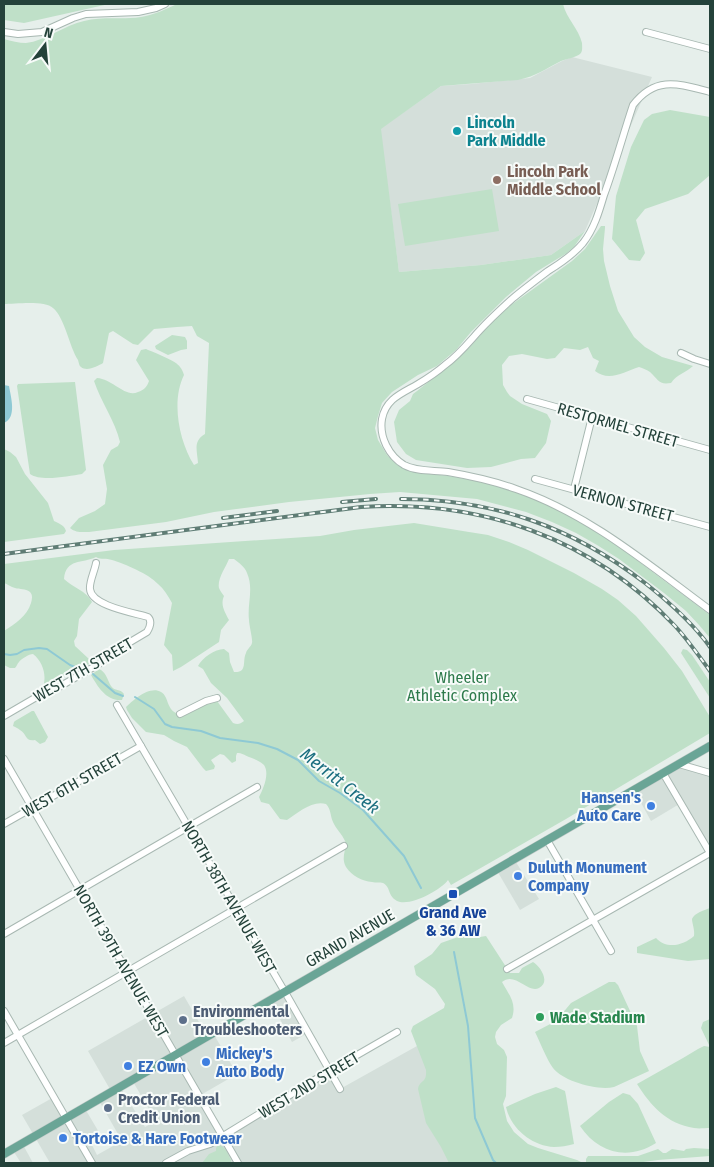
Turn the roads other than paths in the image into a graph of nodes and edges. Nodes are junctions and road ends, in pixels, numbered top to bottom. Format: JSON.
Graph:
{"nodes":[{"id":1,"x":165,"y":4,"type":"edge"},
{"id":2,"x":4,"y":32,"type":"edge"},
{"id":3,"x":646,"y":32,"type":"dead end"},
{"id":4,"x":710,"y":49,"type":"edge"},
{"id":5,"x":710,"y":92,"type":"edge"},
{"id":6,"x":681,"y":353,"type":"dead end"},
{"id":7,"x":710,"y":364,"type":"edge"},
{"id":8,"x":527,"y":399,"type":"dead end"},
{"id":9,"x":592,"y":417,"type":"junction"},
{"id":10,"x":710,"y":450,"type":"edge"},
{"id":11,"x":535,"y":479,"type":"dead end"},
{"id":12,"x":574,"y":489,"type":"junction"},
{"id":13,"x":710,"y":527,"type":"edge"},
{"id":14,"x":96,"y":562,"type":"dead end"},
{"id":15,"x":710,"y":610,"type":"edge"},
{"id":16,"x":217,"y":698,"type":"dead end"},
{"id":17,"x":117,"y":705,"type":"dead end"},
{"id":18,"x":180,"y":714,"type":"dead end"},
{"id":19,"x":4,"y":716,"type":"edge"},
{"id":20,"x":141,"y":746,"type":"junction"},
{"id":21,"x":710,"y":746,"type":"edge"},
{"id":22,"x":4,"y":759,"type":"edge"},
{"id":23,"x":678,"y":764,"type":"junction"},
{"id":24,"x":664,"y":773,"type":"junction"},
{"id":25,"x":710,"y":773,"type":"edge"},
{"id":26,"x":258,"y":787,"type":"dead end"},
{"id":27,"x":32,"y":808,"type":"junction"},
{"id":28,"x":4,"y":824,"type":"edge"},
{"id":29,"x":188,"y":827,"type":"junction"},
{"id":30,"x":547,"y":840,"type":"junction"},
{"id":31,"x":344,"y":846,"type":"dead end"},
{"id":32,"x":710,"y":853,"type":"edge"},
{"id":33,"x":80,"y":890,"type":"junction"},
{"id":34,"x":236,"y":908,"type":"junction"},
{"id":35,"x":593,"y":920,"type":"junction"},
{"id":36,"x":4,"y":934,"type":"edge"},
{"id":37,"x":611,"y":951,"type":"dead end"},
{"id":38,"x":507,"y":969,"type":"dead end"},
{"id":39,"x":127,"y":972,"type":"junction"},
{"id":40,"x":284,"y":991,"type":"junction"},
{"id":41,"x":4,"y":1011,"type":"edge"},
{"id":42,"x":397,"y":1032,"type":"dead end"},
{"id":43,"x":18,"y":1035,"type":"junction"},
{"id":44,"x":4,"y":1043,"type":"edge"},
{"id":45,"x":175,"y":1055,"type":"junction"},
{"id":46,"x":330,"y":1071,"type":"junction"},
{"id":47,"x":340,"y":1089,"type":"dead end"},
{"id":48,"x":66,"y":1118,"type":"junction"},
{"id":49,"x":223,"y":1137,"type":"junction"},
{"id":50,"x":4,"y":1154,"type":"edge"},
{"id":51,"x":92,"y":1163,"type":"edge"},
{"id":52,"x":166,"y":1163,"type":"edge"},
{"id":53,"x":238,"y":1163,"type":"edge"}],
"edges":[{"from":1,"to":2,"type":"street"},
{"from":3,"to":4,"type":"street"},
{"from":5,"to":15,"type":"street"},
{"from":6,"to":7,"type":"street"},
{"from":8,"to":9,"type":"street","name":"RESTORMEL STREET"},
{"from":9,"to":10,"type":"street","name":"RESTORMEL STREET"},
{"from":9,"to":12,"type":"street"},
{"from":11,"to":12,"type":"street","name":"VERNON STREET"},
{"from":12,"to":13,"type":"street","name":"VERNON STREET"},
{"from":14,"to":19,"type":"street","name":"WEST 7TH STREET"},
{"from":16,"to":18,"type":"street"},
{"from":17,"to":20,"type":"street","name":"NORTH 38TH AVENUE WEST"},
{"from":20,"to":27,"type":"street","name":"WEST 6TH STREET"},
{"from":20,"to":29,"type":"street","name":"NORTH 38TH AVENUE WEST"},
{"from":21,"to":23,"type":"main road","name":"GRAND AVENUE"},
{"from":22,"to":27,"type":"street","name":"NORTH 39TH AVENUE WEST"},
{"from":23,"to":24,"type":"main road","name":"GRAND AVENUE"},
{"from":23,"to":25,"type":"street"},
{"from":24,"to":30,"type":"main road","name":"GRAND AVENUE"},
{"from":24,"to":32,"type":"street"},
{"from":26,"to":29,"type":"street"},
{"from":27,"to":28,"type":"street","name":"WEST 6TH STREET"},
{"from":27,"to":33,"type":"street","name":"NORTH 39TH AVENUE WEST"},
{"from":29,"to":33,"type":"street"},
{"from":29,"to":34,"type":"street","name":"NORTH 38TH AVENUE WEST"},
{"from":30,"to":35,"type":"street"},
{"from":30,"to":40,"type":"main road","name":"GRAND AVENUE"},
{"from":31,"to":34,"type":"street"},
{"from":32,"to":35,"type":"street"},
{"from":33,"to":36,"type":"street"},
{"from":33,"to":39,"type":"street","name":"NORTH 39TH AVENUE WEST"},
{"from":34,"to":39,"type":"street"},
{"from":34,"to":40,"type":"street","name":"NORTH 38TH AVENUE WEST"},
{"from":35,"to":37,"type":"street"},
{"from":35,"to":38,"type":"street"},
{"from":39,"to":43,"type":"street"},
{"from":39,"to":45,"type":"street","name":"NORTH 39TH AVENUE WEST"},
{"from":40,"to":45,"type":"main road","name":"GRAND AVENUE"},
{"from":40,"to":46,"type":"street","name":"NORTH 38TH AVENUE WEST"},
{"from":41,"to":43,"type":"street"},
{"from":42,"to":46,"type":"street","name":"WEST 2ND STREET"},
{"from":43,"to":44,"type":"street"},
{"from":43,"to":48,"type":"street"},
{"from":45,"to":48,"type":"main road","name":"GRAND AVENUE"},
{"from":45,"to":49,"type":"street","name":"NORTH 39TH AVENUE WEST"},
{"from":46,"to":47,"type":"street","name":"NORTH 38TH AVENUE WEST"},
{"from":46,"to":49,"type":"street","name":"WEST 2ND STREET"},
{"from":48,"to":50,"type":"main road","name":"GRAND AVENUE"},
{"from":48,"to":51,"type":"street"},
{"from":49,"to":52,"type":"street","name":"WEST 2ND STREET"},
{"from":49,"to":53,"type":"street","name":"NORTH 39TH AVENUE WEST"}]}
